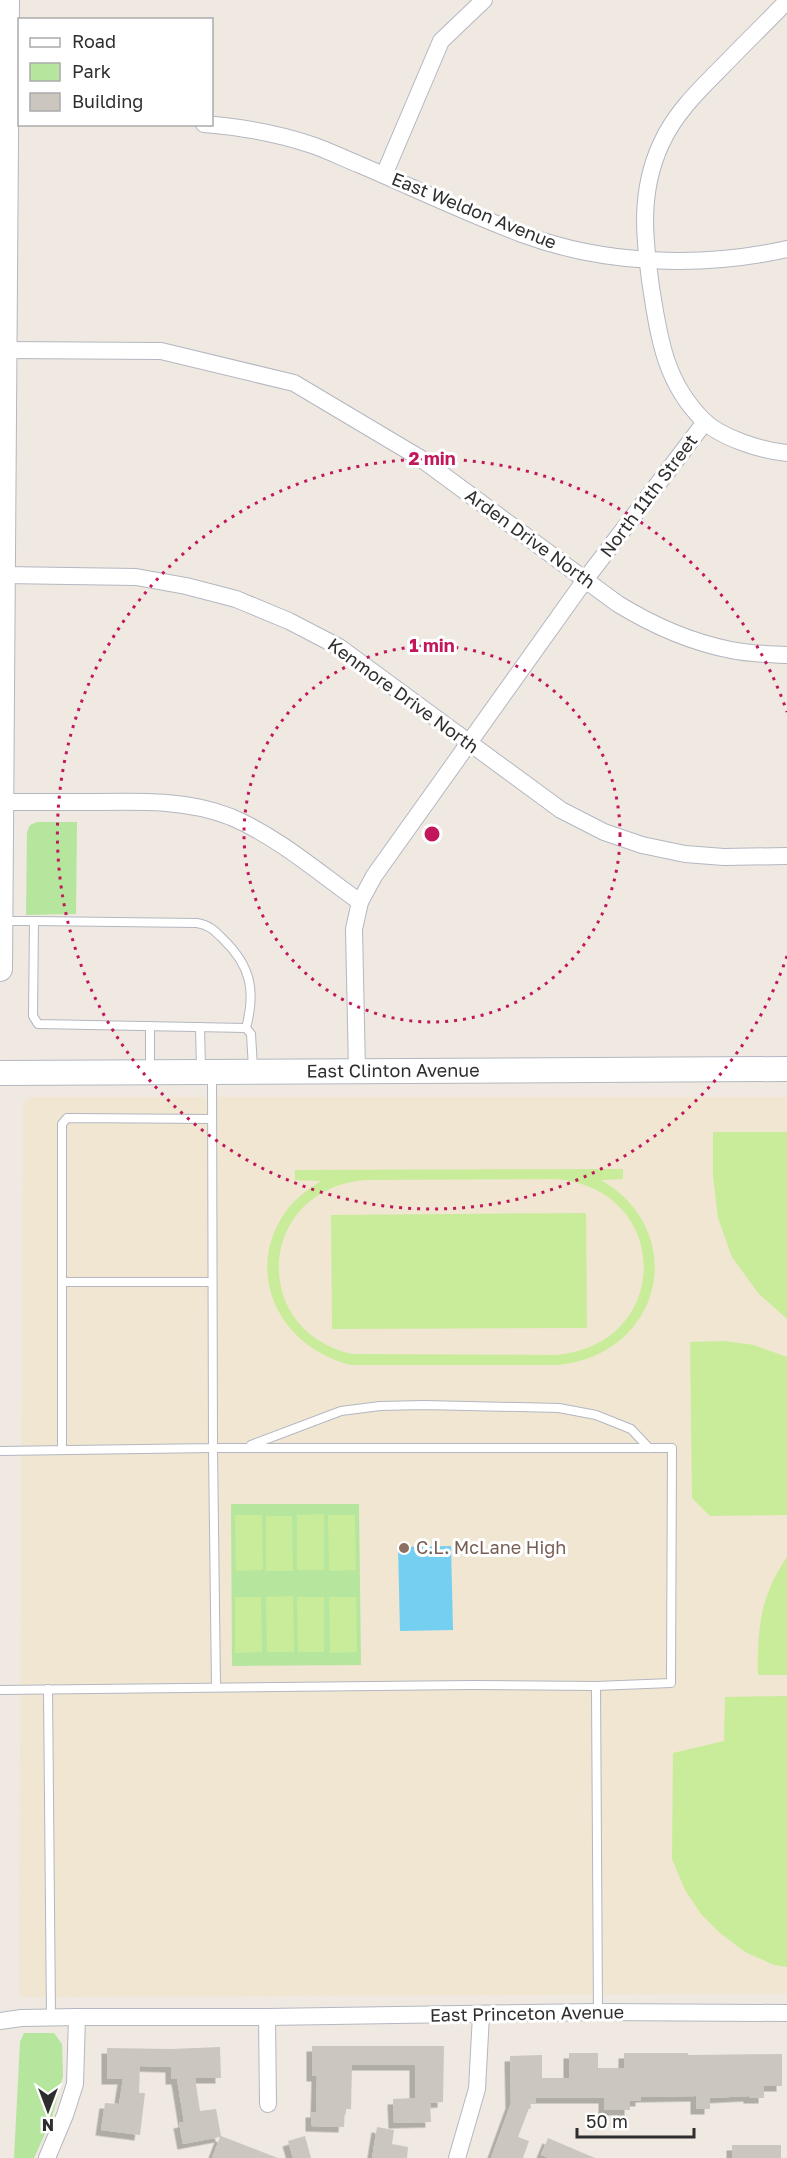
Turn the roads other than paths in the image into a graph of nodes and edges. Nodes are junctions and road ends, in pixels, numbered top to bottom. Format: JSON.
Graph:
{"nodes":[{"id":1,"x":7,"y":0,"type":"edge"},
{"id":2,"x":484,"y":0,"type":"edge"},
{"id":3,"x":787,"y":1,"type":"edge"},
{"id":4,"x":9,"y":123,"type":"edge"},
{"id":5,"x":213,"y":125,"type":"edge"},
{"id":6,"x":384,"y":175,"type":"junction"},
{"id":7,"x":787,"y":249,"type":"edge"},
{"id":8,"x":647,"y":260,"type":"junction"},
{"id":9,"x":5,"y":350,"type":"junction"},
{"id":10,"x":705,"y":422,"type":"junction"},
{"id":11,"x":787,"y":453,"type":"edge"},
{"id":12,"x":2,"y":499,"type":"edge"},
{"id":13,"x":3,"y":575,"type":"junction"},
{"id":14,"x":585,"y":580,"type":"junction"},
{"id":15,"x":1,"y":612,"type":"edge"},
{"id":16,"x":787,"y":655,"type":"edge"},
{"id":17,"x":2,"y":673,"type":"edge"},
{"id":18,"x":469,"y":743,"type":"junction"},
{"id":19,"x":0,"y":802,"type":"edge"},
{"id":20,"x":787,"y":856,"type":"edge"},
{"id":21,"x":360,"y":902,"type":"junction"},
{"id":22,"x":0,"y":921,"type":"edge"},
{"id":23,"x":34,"y":921,"type":"junction"},
{"id":24,"x":0,"y":950,"type":"edge"},
{"id":25,"x":0,"y":969,"type":"edge"},
{"id":26,"x":150,"y":1026,"type":"junction"},
{"id":27,"x":200,"y":1027,"type":"junction"},
{"id":28,"x":246,"y":1028,"type":"junction"},
{"id":29,"x":787,"y":1069,"type":"edge"},
{"id":30,"x":357,"y":1071,"type":"junction"},
{"id":31,"x":150,"y":1072,"type":"junction"},
{"id":32,"x":207,"y":1072,"type":"junction"},
{"id":33,"x":254,"y":1072,"type":"junction"},
{"id":34,"x":0,"y":1073,"type":"edge"},
{"id":35,"x":212,"y":1119,"type":"junction"},
{"id":36,"x":62,"y":1282,"type":"junction"},
{"id":37,"x":212,"y":1282,"type":"junction"},
{"id":38,"x":213,"y":1448,"type":"junction"},
{"id":39,"x":244,"y":1448,"type":"junction"},
{"id":40,"x":649,"y":1448,"type":"junction"},
{"id":41,"x":62,"y":1450,"type":"junction"},
{"id":42,"x":0,"y":1451,"type":"edge"},
{"id":43,"x":596,"y":1686,"type":"junction"},
{"id":44,"x":216,"y":1687,"type":"junction"},
{"id":45,"x":48,"y":1689,"type":"junction"},
{"id":46,"x":0,"y":1690,"type":"edge"},
{"id":47,"x":598,"y":2012,"type":"junction"},
{"id":48,"x":787,"y":2013,"type":"edge"},
{"id":49,"x":481,"y":2015,"type":"junction"},
{"id":50,"x":77,"y":2017,"type":"junction"},
{"id":51,"x":51,"y":2018,"type":"junction"},
{"id":52,"x":267,"y":2018,"type":"junction"},
{"id":53,"x":0,"y":2021,"type":"edge"},
{"id":54,"x":268,"y":2104,"type":"dead end"},
{"id":55,"x":47,"y":2158,"type":"edge"},
{"id":56,"x":457,"y":2158,"type":"edge"}],
"edges":[{"from":1,"to":4,"type":"main road"},
{"from":2,"to":6,"type":"street"},
{"from":3,"to":8,"type":"street"},
{"from":4,"to":9,"type":"main road"},
{"from":5,"to":6,"type":"street","name":"East Weldon Avenue"},
{"from":6,"to":8,"type":"street","name":"East Weldon Avenue"},
{"from":7,"to":8,"type":"street","name":"East Weldon Avenue"},
{"from":8,"to":10,"type":"street"},
{"from":9,"to":12,"type":"main road"},
{"from":9,"to":14,"type":"street","name":"Arden Drive North"},
{"from":10,"to":11,"type":"street"},
{"from":10,"to":14,"type":"street","name":"North 11th Street"},
{"from":12,"to":13,"type":"main road"},
{"from":13,"to":15,"type":"main road"},
{"from":13,"to":18,"type":"street","name":"Kenmore Drive North"},
{"from":14,"to":16,"type":"street","name":"Arden Drive North"},
{"from":14,"to":18,"type":"street","name":"North 11th Street"},
{"from":15,"to":17,"type":"main road"},
{"from":17,"to":19,"type":"main road"},
{"from":18,"to":20,"type":"street","name":"Kenmore Drive North"},
{"from":18,"to":21,"type":"street","name":"North 11th Street"},
{"from":19,"to":21,"type":"street"},
{"from":19,"to":22,"type":"main road"},
{"from":21,"to":30,"type":"street","name":"North 11th Street"},
{"from":22,"to":23,"type":"lane"},
{"from":22,"to":24,"type":"main road"},
{"from":23,"to":26,"type":"lane"},
{"from":23,"to":28,"type":"lane"},
{"from":24,"to":25,"type":"main road"},
{"from":26,"to":27,"type":"lane"},
{"from":26,"to":31,"type":"lane"},
{"from":27,"to":28,"type":"lane"},
{"from":27,"to":32,"type":"lane"},
{"from":28,"to":33,"type":"lane"},
{"from":29,"to":30,"type":"main road","name":"East Clinton Avenue"},
{"from":30,"to":33,"type":"main road","name":"East Clinton Avenue"},
{"from":31,"to":32,"type":"main road","name":"East Clinton Avenue"},
{"from":31,"to":34,"type":"main road","name":"East Clinton Avenue"},
{"from":32,"to":33,"type":"main road","name":"East Clinton Avenue"},
{"from":32,"to":35,"type":"lane"},
{"from":35,"to":36,"type":"lane"},
{"from":35,"to":37,"type":"lane"},
{"from":36,"to":37,"type":"lane"},
{"from":36,"to":41,"type":"lane"},
{"from":37,"to":38,"type":"lane"},
{"from":38,"to":39,"type":"lane"},
{"from":38,"to":41,"type":"lane"},
{"from":38,"to":44,"type":"lane"},
{"from":39,"to":40,"type":"lane"},
{"from":39,"to":40,"type":"lane"},
{"from":40,"to":43,"type":"lane"},
{"from":41,"to":42,"type":"lane"},
{"from":43,"to":44,"type":"lane"},
{"from":43,"to":47,"type":"lane"},
{"from":44,"to":45,"type":"lane"},
{"from":45,"to":46,"type":"lane"},
{"from":45,"to":51,"type":"lane"},
{"from":47,"to":48,"type":"street","name":"East Princeton Avenue"},
{"from":47,"to":49,"type":"street","name":"East Princeton Avenue"},
{"from":49,"to":52,"type":"street","name":"East Princeton Avenue"},
{"from":49,"to":56,"type":"street"},
{"from":50,"to":51,"type":"street","name":"East Princeton Avenue"},
{"from":50,"to":52,"type":"street","name":"East Princeton Avenue"},
{"from":50,"to":55,"type":"street"},
{"from":51,"to":53,"type":"street","name":"East Princeton Avenue"},
{"from":52,"to":54,"type":"street"}]}
